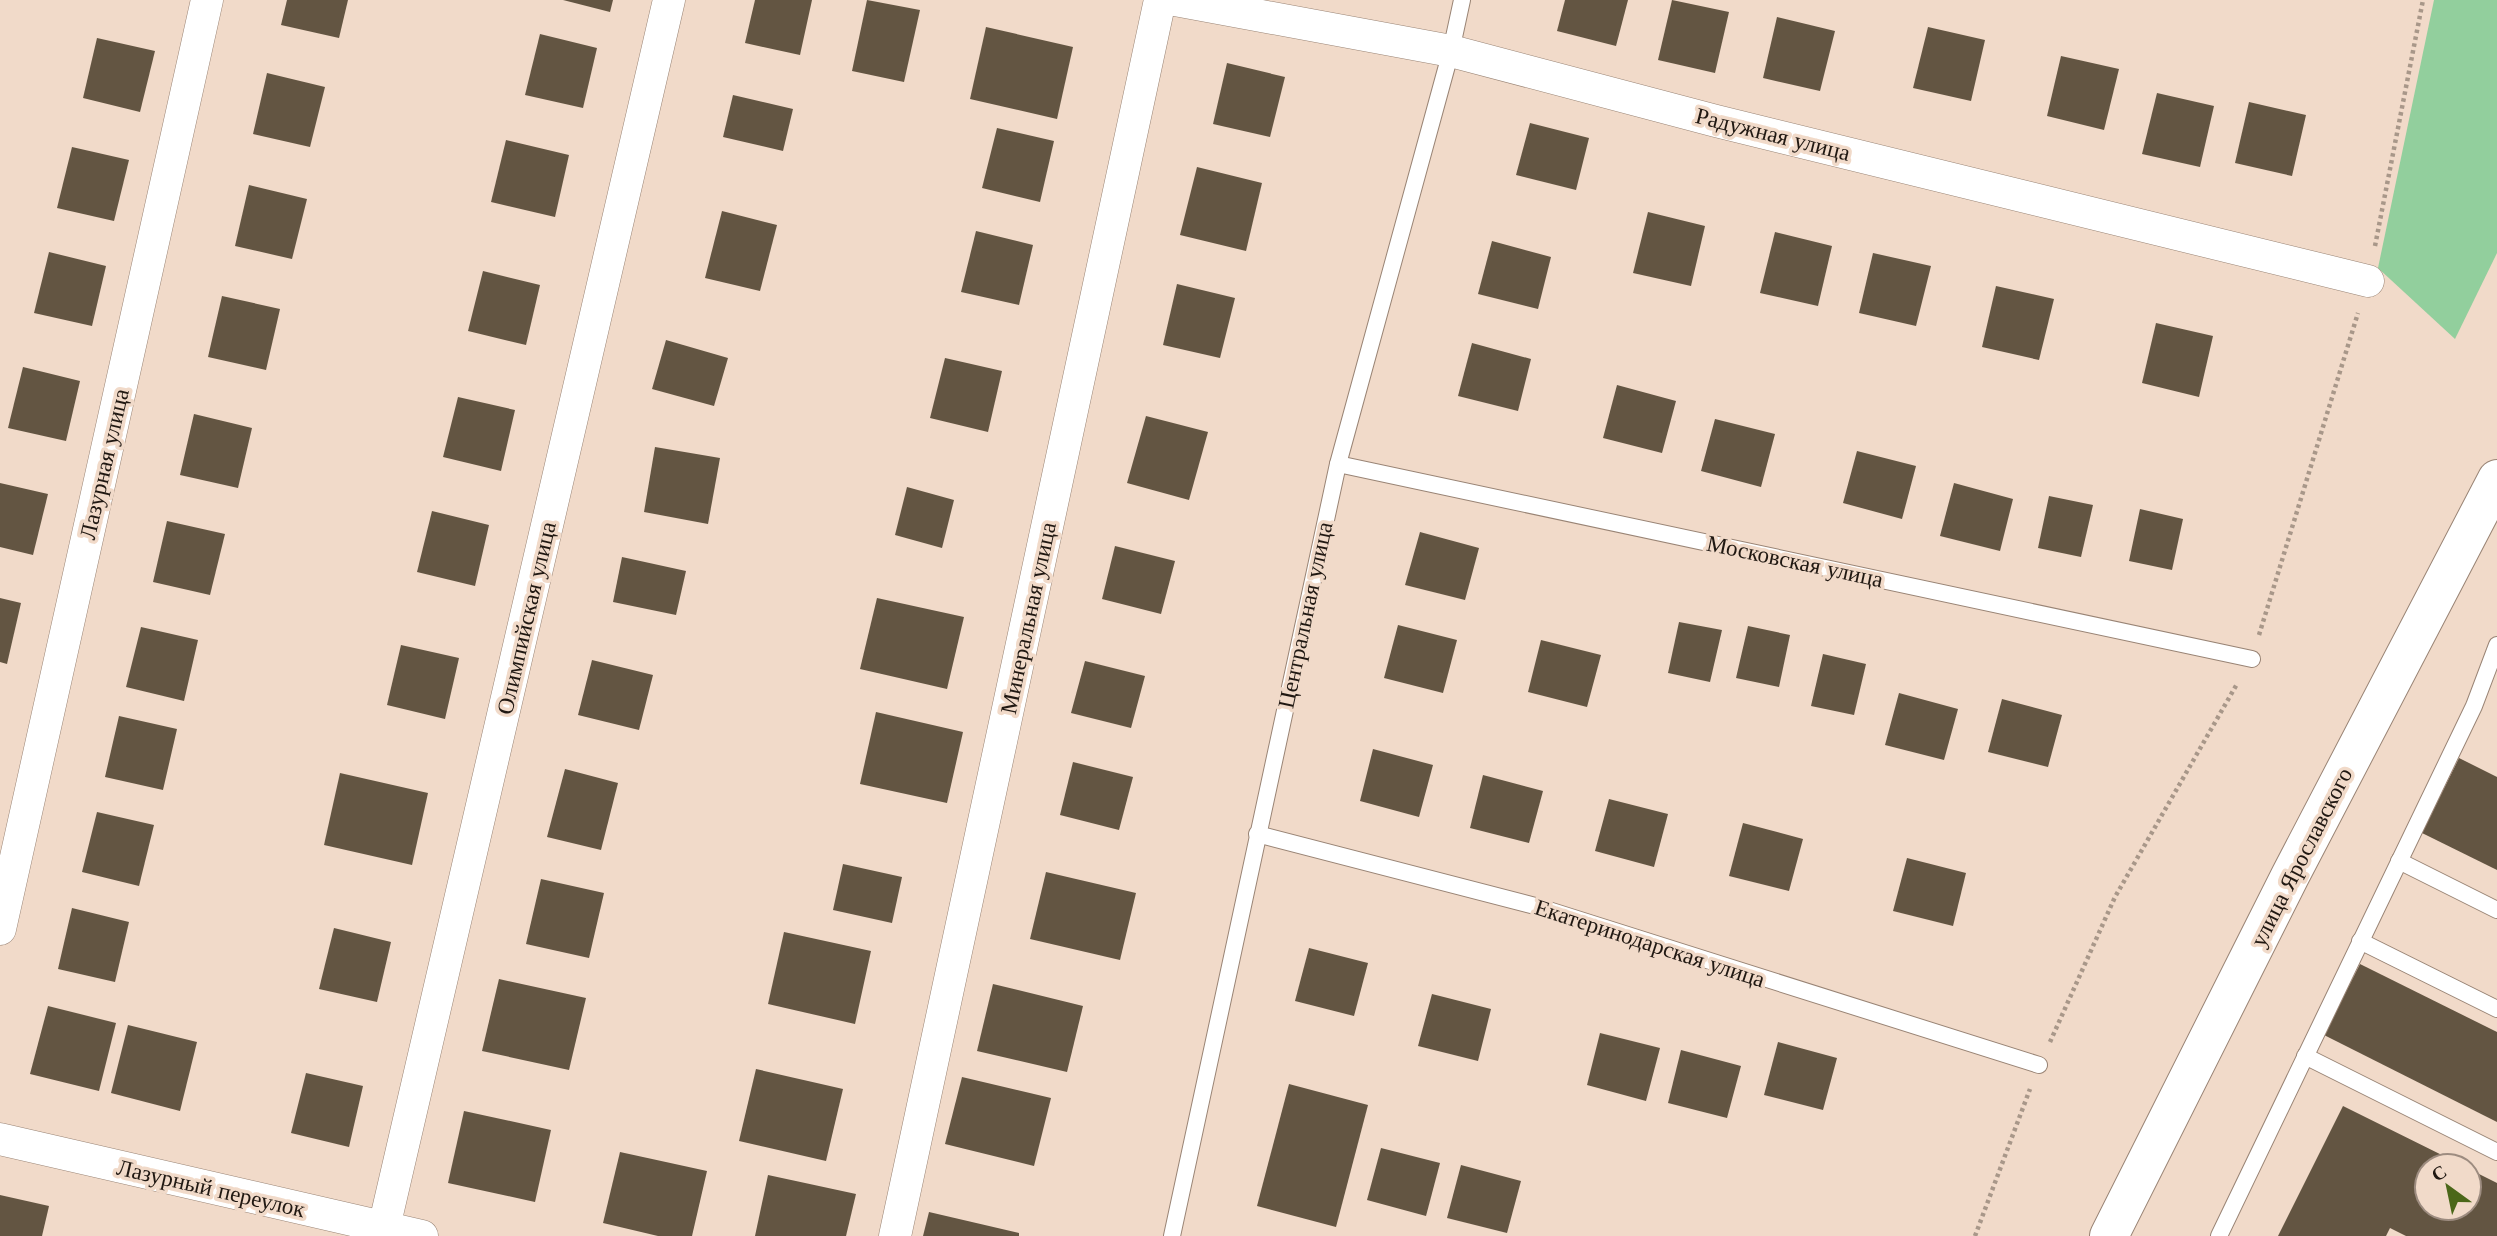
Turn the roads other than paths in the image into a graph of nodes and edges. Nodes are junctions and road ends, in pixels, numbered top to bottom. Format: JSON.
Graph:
{"nodes":[{"id":1,"x":207,"y":0,"type":"edge"},
{"id":2,"x":669,"y":0,"type":"edge"},
{"id":3,"x":1160,"y":0,"type":"edge"},
{"id":4,"x":1175,"y":0,"type":"edge"},
{"id":5,"x":1462,"y":0,"type":"edge"},
{"id":6,"x":1451,"y":51,"type":"junction"},
{"id":7,"x":2368,"y":281,"type":"dead end"},
{"id":8,"x":1338,"y":464,"type":"junction"},
{"id":9,"x":2497,"y":479,"type":"edge"},
{"id":10,"x":2497,"y":645,"type":"edge"},
{"id":11,"x":2252,"y":659,"type":"dead end"},
{"id":12,"x":1257,"y":834,"type":"junction"},
{"id":13,"x":2399,"y":862,"type":"junction"},
{"id":14,"x":2497,"y":910,"type":"edge"},
{"id":15,"x":0,"y":929,"type":"edge"},
{"id":16,"x":2360,"y":941,"type":"junction"},
{"id":17,"x":2497,"y":1009,"type":"edge"},
{"id":18,"x":2305,"y":1056,"type":"junction"},
{"id":19,"x":2039,"y":1065,"type":"dead end"},
{"id":20,"x":0,"y":1139,"type":"edge"},
{"id":21,"x":2497,"y":1152,"type":"edge"},
{"id":22,"x":383,"y":1232,"type":"edge"},
{"id":23,"x":422,"y":1236,"type":"edge"},
{"id":24,"x":895,"y":1236,"type":"edge"},
{"id":25,"x":1172,"y":1236,"type":"edge"},
{"id":26,"x":2109,"y":1236,"type":"edge"},
{"id":27,"x":2219,"y":1236,"type":"edge"}],
"edges":[{"from":1,"to":15,"type":"street","name":"Лазурная улица"},
{"from":2,"to":22,"type":"street","name":"Олимпийская улица"},
{"from":3,"to":24,"type":"street","name":"Минеральная улица"},
{"from":4,"to":6,"type":"street","name":"Радужная улица"},
{"from":5,"to":6,"type":"lane","name":"Центральная улица"},
{"from":6,"to":7,"type":"street","name":"Радужная улица"},
{"from":6,"to":8,"type":"lane","name":"Центральная улица"},
{"from":8,"to":11,"type":"lane","name":"Московская улица"},
{"from":8,"to":12,"type":"lane","name":"Центральная улица"},
{"from":9,"to":26,"type":"street","name":"улица Ярославского"},
{"from":10,"to":13,"type":"lane"},
{"from":12,"to":19,"type":"lane","name":"Екатеринодарская улица"},
{"from":12,"to":25,"type":"lane","name":"Центральная улица"},
{"from":13,"to":14,"type":"lane"},
{"from":13,"to":16,"type":"lane"},
{"from":16,"to":17,"type":"lane"},
{"from":16,"to":18,"type":"lane"},
{"from":18,"to":21,"type":"lane"},
{"from":18,"to":27,"type":"lane"},
{"from":20,"to":22,"type":"street","name":"Лазурный переулок"},
{"from":22,"to":23,"type":"street","name":"Лазурный переулок"}]}
